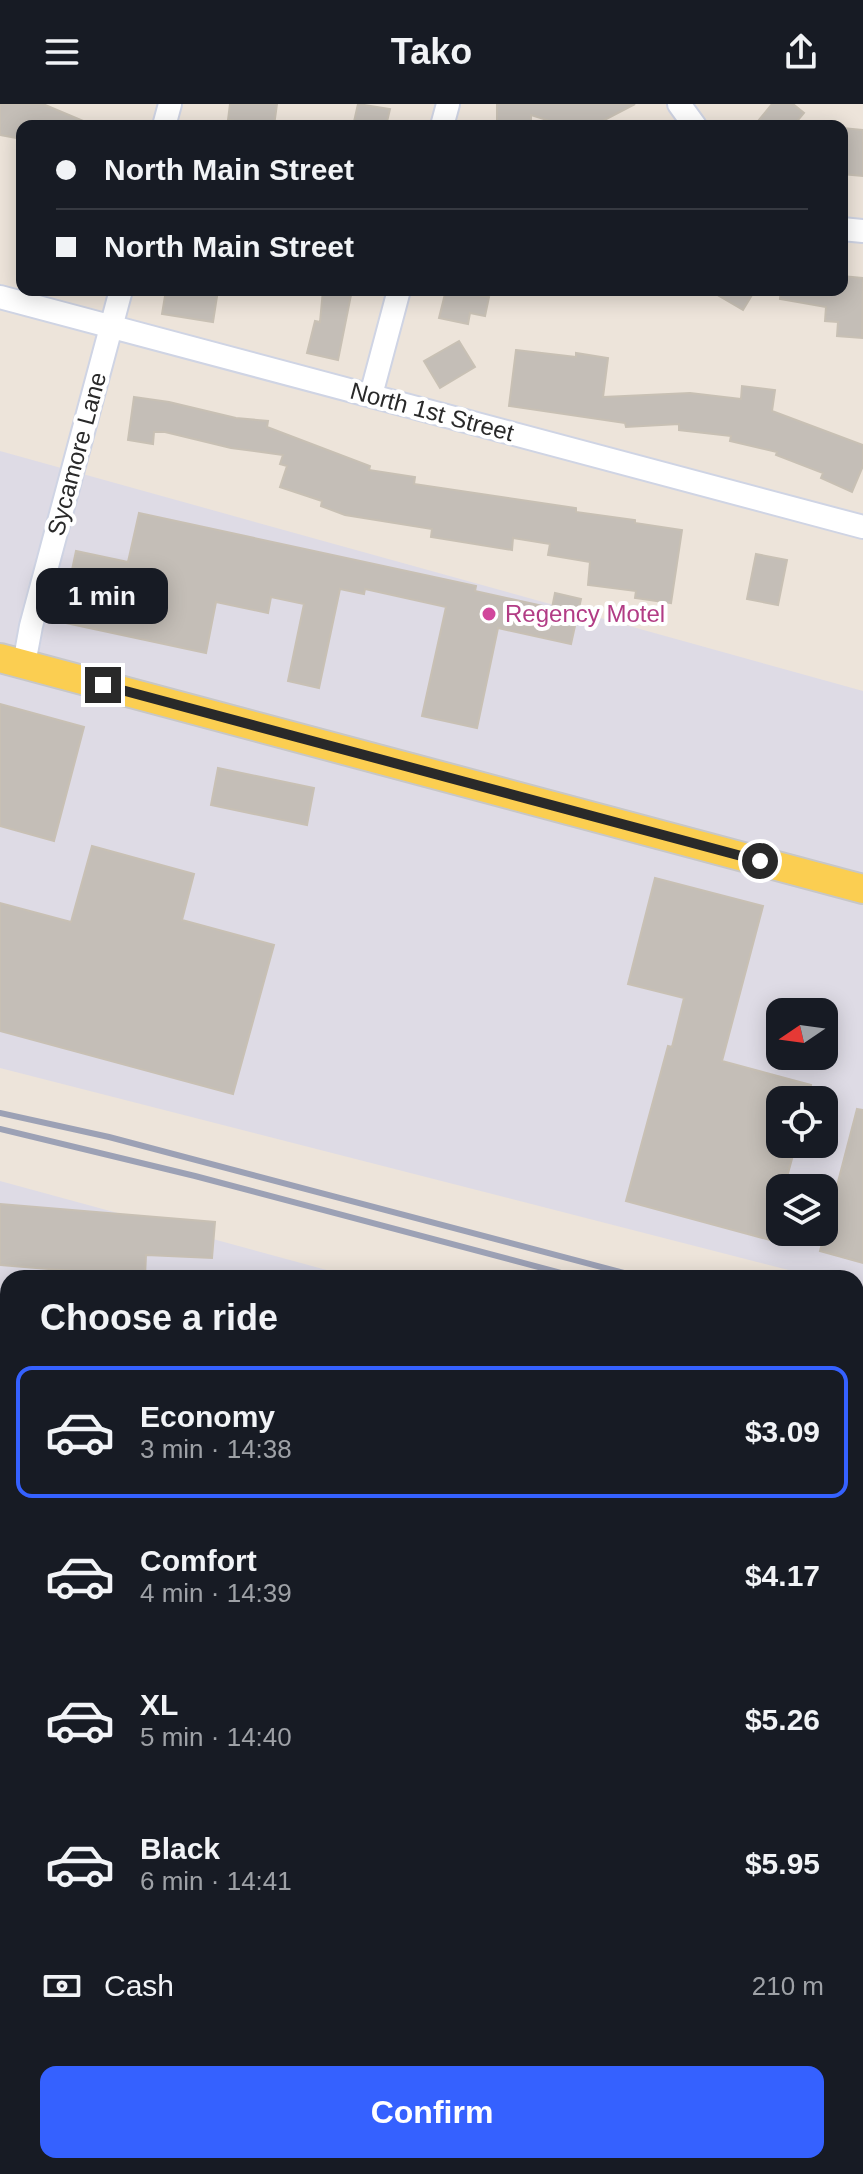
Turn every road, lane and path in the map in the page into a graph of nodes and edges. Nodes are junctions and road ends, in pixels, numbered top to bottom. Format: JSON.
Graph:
{"nodes":[{"id":1,"x":119,"y":296,"type":"edge"},
{"id":2,"x":397,"y":296,"type":"edge"},
{"id":3,"x":0,"y":297,"type":"edge"},
{"id":4,"x":111,"y":326,"type":"junction"},
{"id":5,"x":371,"y":395,"type":"junction"},
{"id":6,"x":863,"y":527,"type":"edge"},
{"id":7,"x":12,"y":661,"type":"edge"},
{"id":8,"x":863,"y":889,"type":"edge"}],
"edges":[{"from":1,"to":4,"type":"street","name":"Sycamore Lane"},
{"from":2,"to":5,"type":"street"},
{"from":3,"to":4,"type":"street","name":"North 1st Street"},
{"from":4,"to":5,"type":"street","name":"North 1st Street"},
{"from":4,"to":7,"type":"street","name":"Sycamore Lane"},
{"from":5,"to":6,"type":"street","name":"North 1st Street"},
{"from":7,"to":8,"type":"main road"}]}
